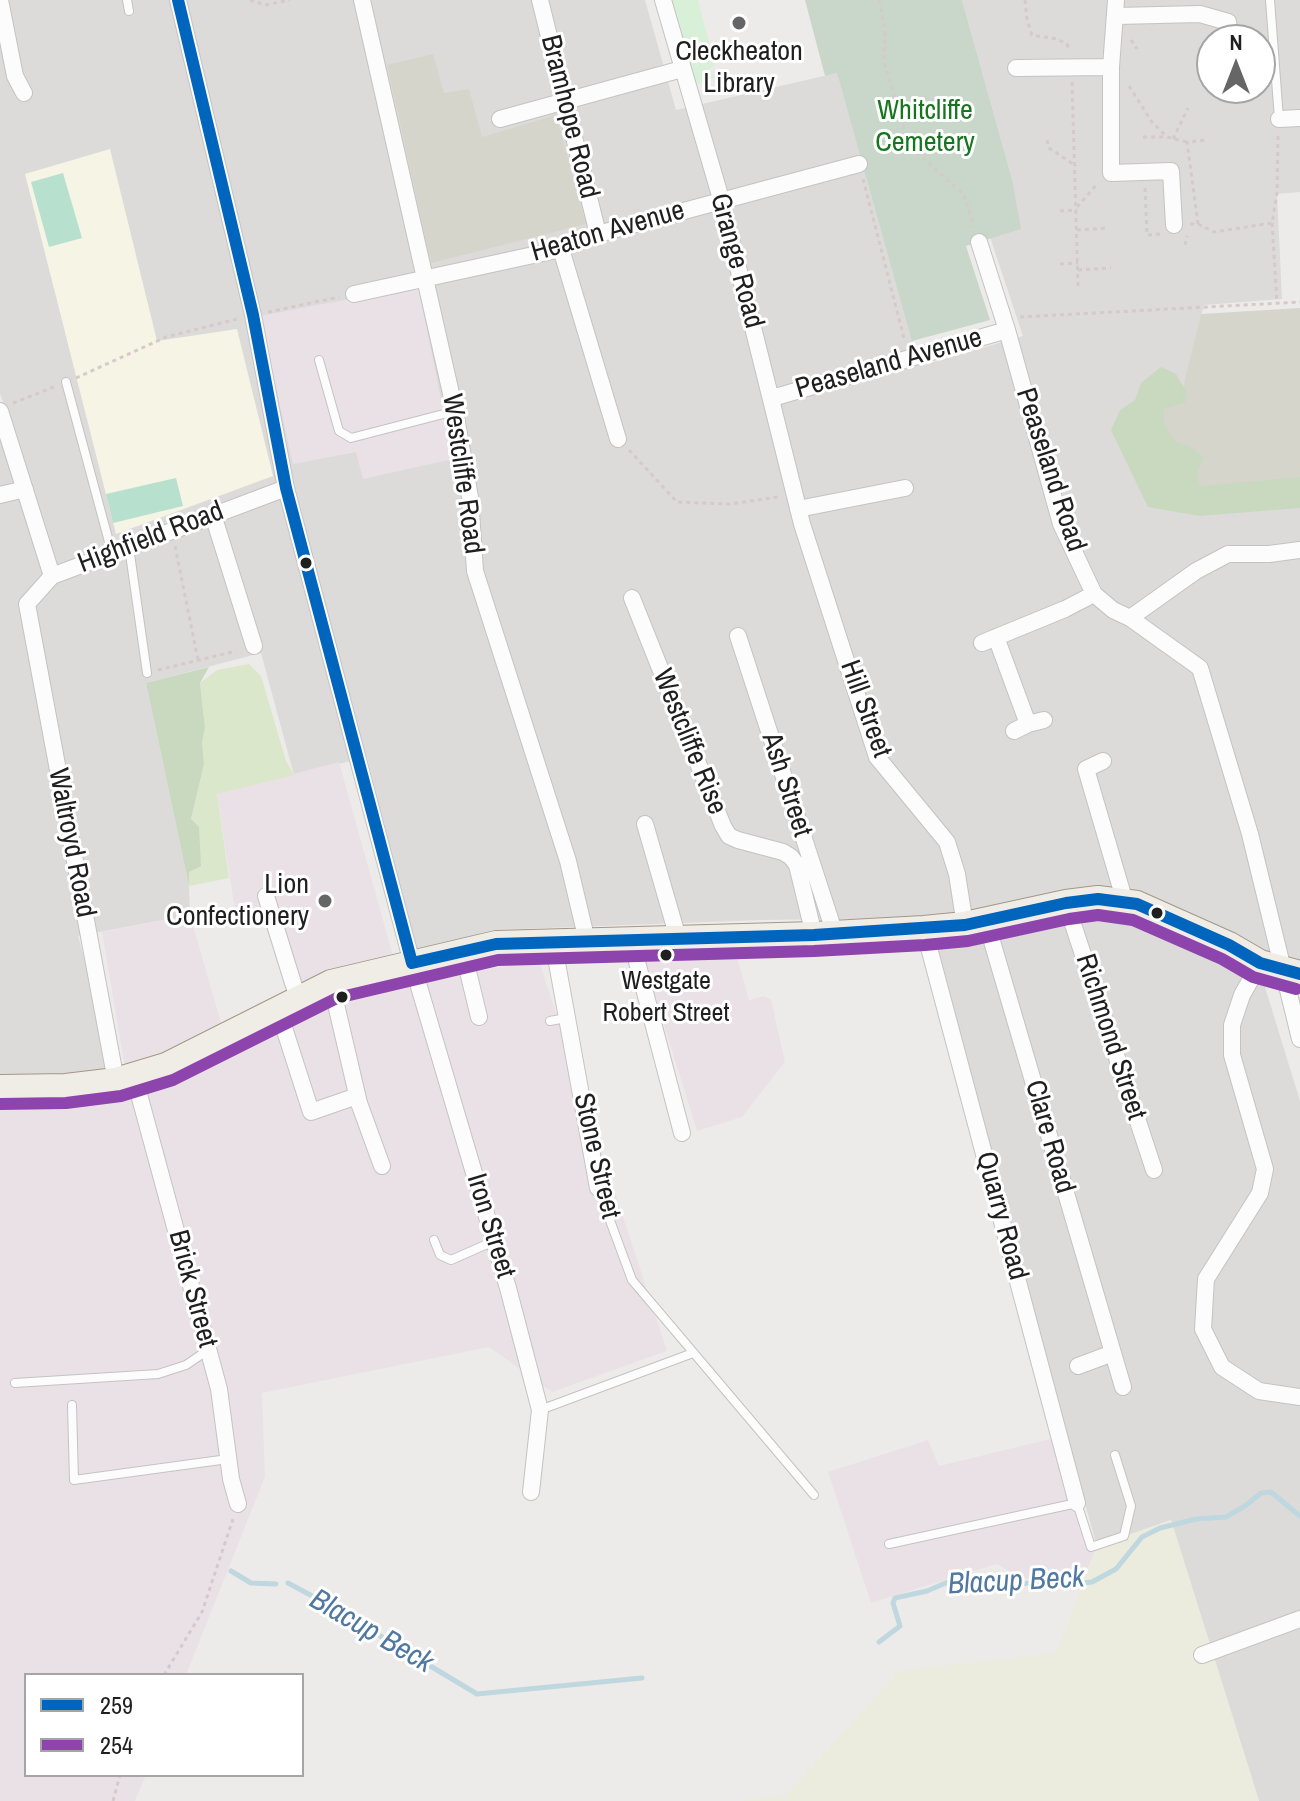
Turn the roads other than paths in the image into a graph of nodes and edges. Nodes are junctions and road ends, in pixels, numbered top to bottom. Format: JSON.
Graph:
{"nodes":[{"id":1,"x":0,"y":0,"type":"edge"},
{"id":2,"x":127,"y":0,"type":"edge"},
{"id":3,"x":178,"y":0,"type":"edge"},
{"id":4,"x":362,"y":0,"type":"edge"},
{"id":5,"x":540,"y":0,"type":"edge"},
{"id":6,"x":663,"y":0,"type":"edge"},
{"id":7,"x":1270,"y":0,"type":"edge"},
{"id":8,"x":1117,"y":8,"type":"edge"},
{"id":9,"x":129,"y":11,"type":"dead end"},
{"id":10,"x":1228,"y":24,"type":"edge"},
{"id":11,"x":1111,"y":67,"type":"junction"},
{"id":12,"x":1016,"y":68,"type":"dead end"},
{"id":13,"x":682,"y":69,"type":"junction"},
{"id":14,"x":8,"y":79,"type":"edge"},
{"id":15,"x":24,"y":93,"type":"dead end"},
{"id":16,"x":565,"y":100,"type":"junction"},
{"id":17,"x":1300,"y":118,"type":"edge"},
{"id":18,"x":500,"y":119,"type":"dead end"},
{"id":19,"x":1279,"y":119,"type":"joint"},
{"id":20,"x":859,"y":164,"type":"road end"},
{"id":21,"x":721,"y":199,"type":"junction"},
{"id":22,"x":1174,"y":231,"type":"road end"},
{"id":23,"x":598,"y":234,"type":"junction"},
{"id":24,"x":979,"y":242,"type":"road end"},
{"id":25,"x":561,"y":249,"type":"junction"},
{"id":26,"x":427,"y":279,"type":"junction"},
{"id":27,"x":354,"y":294,"type":"road end"},
{"id":28,"x":1005,"y":324,"type":"junction"},
{"id":29,"x":319,"y":360,"type":"dead end"},
{"id":30,"x":66,"y":382,"type":"road end"},
{"id":31,"x":772,"y":398,"type":"junction"},
{"id":32,"x":7,"y":407,"type":"edge"},
{"id":33,"x":455,"y":411,"type":"junction"},
{"id":34,"x":618,"y":439,"type":"road end"},
{"id":35,"x":286,"y":488,"type":"junction"},
{"id":36,"x":905,"y":488,"type":"dead end"},
{"id":37,"x":25,"y":489,"type":"junction"},
{"id":38,"x":0,"y":495,"type":"edge"},
{"id":39,"x":798,"y":509,"type":"junction"},
{"id":40,"x":213,"y":515,"type":"junction"},
{"id":41,"x":129,"y":547,"type":"junction"},
{"id":42,"x":1300,"y":550,"type":"edge"},
{"id":43,"x":112,"y":553,"type":"junction"},
{"id":44,"x":52,"y":576,"type":"junction"},
{"id":45,"x":1094,"y":594,"type":"junction"},
{"id":46,"x":632,"y":598,"type":"dead end"},
{"id":47,"x":27,"y":604,"type":"joint"},
{"id":48,"x":1130,"y":618,"type":"junction"},
{"id":49,"x":738,"y":636,"type":"dead end"},
{"id":50,"x":254,"y":646,"type":"road end"},
{"id":51,"x":147,"y":673,"type":"road end"},
{"id":52,"x":1028,"y":725,"type":"dead end"},
{"id":53,"x":1103,"y":761,"type":"dead end"},
{"id":54,"x":645,"y":824,"type":"dead end"},
{"id":55,"x":266,"y":896,"type":"dead end"},
{"id":56,"x":1125,"y":902,"type":"junction"},
{"id":57,"x":1066,"y":903,"type":"junction"},
{"id":58,"x":975,"y":923,"type":"junction"},
{"id":59,"x":924,"y":929,"type":"junction"},
{"id":60,"x":824,"y":934,"type":"junction"},
{"id":61,"x":678,"y":938,"type":"junction"},
{"id":62,"x":631,"y":939,"type":"junction"},
{"id":63,"x":553,"y":941,"type":"junction"},
{"id":64,"x":587,"y":941,"type":"junction"},
{"id":65,"x":463,"y":951,"type":"junction"},
{"id":66,"x":412,"y":963,"type":"junction"},
{"id":67,"x":1281,"y":969,"type":"edge"},
{"id":68,"x":331,"y":983,"type":"junction"},
{"id":69,"x":288,"y":1004,"type":"junction"},
{"id":70,"x":479,"y":1017,"type":"dead end"},
{"id":71,"x":567,"y":1018,"type":"junction"},
{"id":72,"x":550,"y":1021,"type":"dead end"},
{"id":73,"x":1300,"y":1039,"type":"edge"},
{"id":74,"x":125,"y":1078,"type":"junction"},
{"id":75,"x":0,"y":1088,"type":"edge"},
{"id":76,"x":357,"y":1096,"type":"junction"},
{"id":77,"x":682,"y":1133,"type":"dead end"},
{"id":78,"x":382,"y":1166,"type":"dead end"},
{"id":79,"x":1154,"y":1170,"type":"dead end"},
{"id":80,"x":598,"y":1188,"type":"joint"},
{"id":81,"x":434,"y":1240,"type":"dead end"},
{"id":82,"x":494,"y":1241,"type":"junction"},
{"id":83,"x":208,"y":1350,"type":"junction"},
{"id":84,"x":693,"y":1353,"type":"junction"},
{"id":85,"x":1113,"y":1353,"type":"junction"},
{"id":86,"x":1078,"y":1366,"type":"dead end"},
{"id":87,"x":15,"y":1383,"type":"dead end"},
{"id":88,"x":1123,"y":1387,"type":"dead end"},
{"id":89,"x":1300,"y":1397,"type":"edge"},
{"id":90,"x":72,"y":1405,"type":"dead end"},
{"id":91,"x":540,"y":1410,"type":"junction"},
{"id":92,"x":1115,"y":1455,"type":"dead end"},
{"id":93,"x":228,"y":1459,"type":"junction"},
{"id":94,"x":531,"y":1492,"type":"dead end"},
{"id":95,"x":814,"y":1495,"type":"dead end"},
{"id":96,"x":1077,"y":1503,"type":"junction"},
{"id":97,"x":238,"y":1504,"type":"road end"},
{"id":98,"x":889,"y":1544,"type":"dead end"},
{"id":99,"x":1300,"y":1619,"type":"edge"},
{"id":100,"x":1202,"y":1655,"type":"dead end"}],
"edges":[{"from":1,"to":14,"type":"street"},
{"from":2,"to":9,"type":"lane"},
{"from":3,"to":35,"type":"street","name":"Iron Street"},
{"from":4,"to":26,"type":"street","name":"Westcliffe Road"},
{"from":5,"to":16,"type":"street","name":"Bramhope Road"},
{"from":6,"to":13,"type":"street","name":"Grange Road"},
{"from":7,"to":19,"type":"lane"},
{"from":8,"to":10,"type":"street"},
{"from":8,"to":11,"type":"street"},
{"from":11,"to":12,"type":"street"},
{"from":11,"to":22,"type":"street"},
{"from":13,"to":16,"type":"street"},
{"from":13,"to":21,"type":"street","name":"Grange Road"},
{"from":14,"to":15,"type":"street"},
{"from":16,"to":18,"type":"street"},
{"from":16,"to":23,"type":"street","name":"Bramhope Road"},
{"from":17,"to":19,"type":"street"},
{"from":20,"to":21,"type":"street","name":"Heaton Avenue"},
{"from":21,"to":23,"type":"street","name":"Heaton Avenue"},
{"from":21,"to":31,"type":"street","name":"Grange Road"},
{"from":23,"to":25,"type":"street","name":"Heaton Avenue"},
{"from":24,"to":28,"type":"street","name":"Peaseland Road"},
{"from":25,"to":26,"type":"street","name":"Heaton Avenue"},
{"from":25,"to":34,"type":"street"},
{"from":26,"to":27,"type":"street","name":"Heaton Avenue"},
{"from":26,"to":33,"type":"street","name":"Westcliffe Road"},
{"from":28,"to":31,"type":"street","name":"Peaseland Avenue"},
{"from":28,"to":45,"type":"street","name":"Peaseland Road"},
{"from":29,"to":33,"type":"lane"},
{"from":30,"to":43,"type":"lane"},
{"from":31,"to":39,"type":"street","name":"Grange Road"},
{"from":32,"to":37,"type":"street"},
{"from":33,"to":64,"type":"street","name":"Westcliffe Road"},
{"from":35,"to":40,"type":"street","name":"Highfield Road"},
{"from":35,"to":66,"type":"street","name":"Iron Street"},
{"from":36,"to":39,"type":"street"},
{"from":37,"to":38,"type":"street"},
{"from":37,"to":44,"type":"street"},
{"from":39,"to":58,"type":"street","name":"Hill Street"},
{"from":40,"to":41,"type":"street","name":"Highfield Road"},
{"from":40,"to":50,"type":"street"},
{"from":41,"to":43,"type":"street","name":"Highfield Road"},
{"from":41,"to":51,"type":"lane"},
{"from":42,"to":48,"type":"street"},
{"from":43,"to":44,"type":"street","name":"Highfield Road"},
{"from":44,"to":47,"type":"street","name":"Highfield Road"},
{"from":45,"to":48,"type":"street"},
{"from":45,"to":52,"type":"street"},
{"from":46,"to":60,"type":"street","name":"Westcliffe Rise"},
{"from":47,"to":74,"type":"street","name":"Waltroyd Road"},
{"from":48,"to":67,"type":"street"},
{"from":49,"to":60,"type":"street","name":"Ash Street"},
{"from":53,"to":56,"type":"street"},
{"from":54,"to":61,"type":"street"},
{"from":55,"to":69,"type":"street"},
{"from":56,"to":57,"type":"main road"},
{"from":56,"to":67,"type":"main road"},
{"from":57,"to":58,"type":"main road"},
{"from":57,"to":79,"type":"street","name":"Richmond Street"},
{"from":58,"to":59,"type":"main road"},
{"from":58,"to":85,"type":"street","name":"Clare Road"},
{"from":59,"to":60,"type":"main road"},
{"from":59,"to":96,"type":"street","name":"Quarry Road"},
{"from":60,"to":61,"type":"main road"},
{"from":61,"to":62,"type":"main road"},
{"from":62,"to":64,"type":"main road"},
{"from":62,"to":77,"type":"street"},
{"from":63,"to":64,"type":"main road"},
{"from":63,"to":65,"type":"main road"},
{"from":63,"to":71,"type":"street","name":"Stone Street"},
{"from":65,"to":66,"type":"main road"},
{"from":65,"to":70,"type":"street"},
{"from":66,"to":68,"type":"main road"},
{"from":66,"to":82,"type":"street","name":"Iron Street"},
{"from":67,"to":73,"type":"street"},
{"from":67,"to":89,"type":"street"},
{"from":68,"to":69,"type":"main road"},
{"from":68,"to":76,"type":"street"},
{"from":69,"to":74,"type":"main road"},
{"from":69,"to":76,"type":"street"},
{"from":71,"to":72,"type":"lane"},
{"from":71,"to":80,"type":"street","name":"Stone Street"},
{"from":74,"to":75,"type":"main road"},
{"from":74,"to":83,"type":"street","name":"Brick Street"},
{"from":76,"to":78,"type":"street"},
{"from":80,"to":84,"type":"lane","name":"Stone Street"},
{"from":81,"to":82,"type":"lane"},
{"from":82,"to":91,"type":"street","name":"Iron Street"},
{"from":83,"to":87,"type":"lane"},
{"from":83,"to":93,"type":"street","name":"Brick Street"},
{"from":84,"to":91,"type":"lane"},
{"from":84,"to":95,"type":"lane","name":"Stone Street"},
{"from":85,"to":86,"type":"street"},
{"from":85,"to":88,"type":"street","name":"Clare Road"},
{"from":90,"to":93,"type":"lane"},
{"from":91,"to":94,"type":"street","name":"Iron Street"},
{"from":92,"to":96,"type":"lane"},
{"from":93,"to":97,"type":"street","name":"Brick Street"},
{"from":96,"to":98,"type":"lane"},
{"from":99,"to":100,"type":"street"}]}
